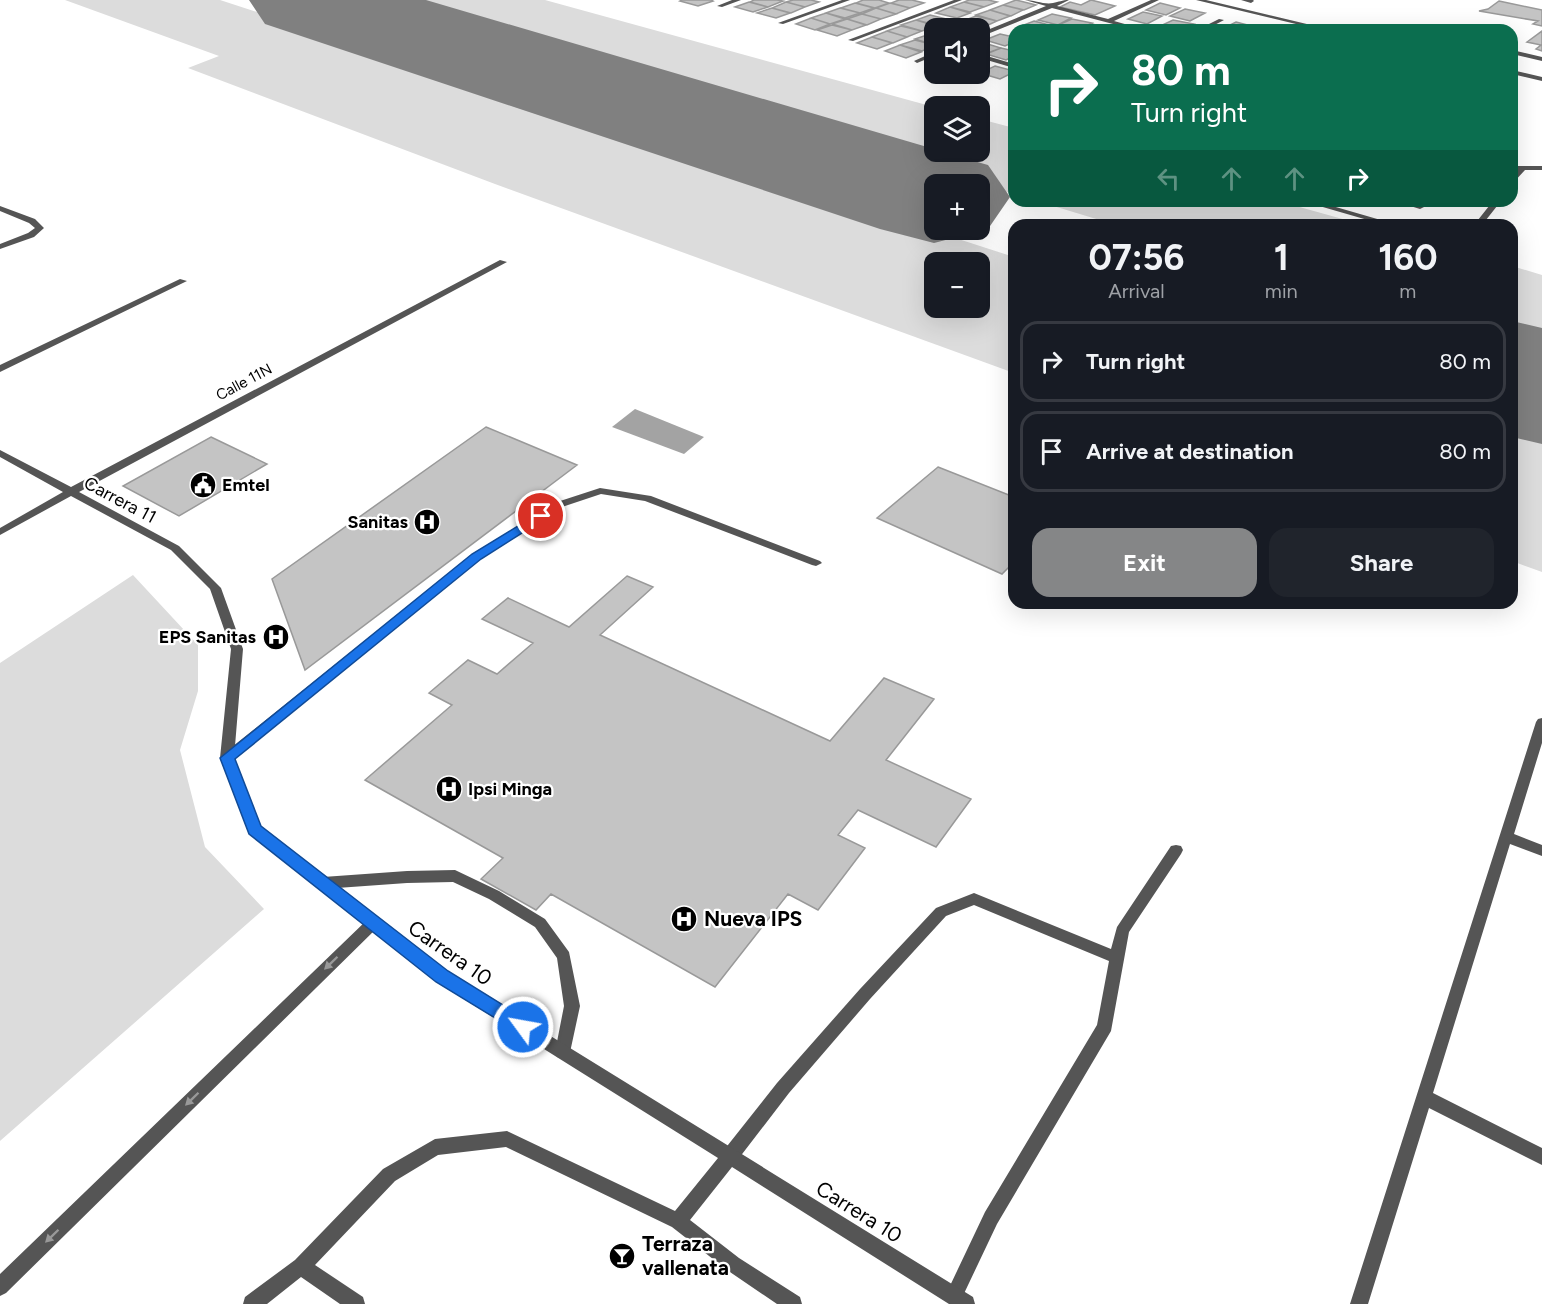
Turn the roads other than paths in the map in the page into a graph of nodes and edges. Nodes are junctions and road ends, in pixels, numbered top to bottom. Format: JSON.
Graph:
{"nodes":[{"id":1,"x":738,"y":0,"type":"edge"},
{"id":2,"x":847,"y":0,"type":"edge"},
{"id":3,"x":959,"y":0,"type":"edge"},
{"id":4,"x":1028,"y":0,"type":"edge"},
{"id":5,"x":1066,"y":0,"type":"edge"},
{"id":6,"x":1156,"y":0,"type":"edge"},
{"id":7,"x":1200,"y":0,"type":"edge"},
{"id":8,"x":1244,"y":0,"type":"edge"},
{"id":9,"x":1252,"y":1,"type":"edge"},
{"id":10,"x":720,"y":6,"type":"dead end"},
{"id":11,"x":1052,"y":6,"type":"junction"},
{"id":12,"x":1244,"y":10,"type":"junction"},
{"id":13,"x":1221,"y":20,"type":"dead end"},
{"id":14,"x":1109,"y":21,"type":"junction"},
{"id":15,"x":781,"y":23,"type":"dead end"},
{"id":16,"x":1120,"y":24,"type":"edge"},
{"id":17,"x":1213,"y":24,"type":"edge"},
{"id":18,"x":1304,"y":24,"type":"edge"},
{"id":19,"x":1002,"y":26,"type":"junction"},
{"id":20,"x":1008,"y":28,"type":"edge"},
{"id":21,"x":990,"y":31,"type":"edge"},
{"id":22,"x":851,"y":40,"type":"dead end"},
{"id":23,"x":1518,"y":53,"type":"edge"},
{"id":24,"x":924,"y":58,"type":"edge"},
{"id":25,"x":990,"y":59,"type":"edge"},
{"id":26,"x":1542,"y":59,"type":"edge"},
{"id":27,"x":917,"y":61,"type":"dead end"},
{"id":28,"x":1008,"y":64,"type":"edge"},
{"id":29,"x":1518,"y":73,"type":"edge"},
{"id":30,"x":1542,"y":79,"type":"edge"},
{"id":31,"x":1542,"y":168,"type":"edge"},
{"id":32,"x":1518,"y":169,"type":"edge"},
{"id":33,"x":1522,"y":170,"type":"junction"},
{"id":34,"x":1518,"y":175,"type":"edge"},
{"id":35,"x":1328,"y":207,"type":"edge"},
{"id":36,"x":1492,"y":207,"type":"edge"},
{"id":37,"x":0,"y":208,"type":"edge"},
{"id":38,"x":1372,"y":219,"type":"edge"},
{"id":39,"x":1483,"y":219,"type":"edge"},
{"id":40,"x":0,"y":248,"type":"edge"},
{"id":41,"x":503,"y":262,"type":"dead end"},
{"id":42,"x":183,"y":281,"type":"dead end"},
{"id":43,"x":0,"y":369,"type":"edge"},
{"id":44,"x":0,"y":453,"type":"edge"},
{"id":45,"x":70,"y":492,"type":"junction"},
{"id":46,"x":0,"y":532,"type":"edge"},
{"id":47,"x":816,"y":563,"type":"dead end"},
{"id":48,"x":215,"y":588,"type":"joint"},
{"id":49,"x":1542,"y":722,"type":"edge"},
{"id":50,"x":227,"y":758,"type":"junction"},
{"id":51,"x":1506,"y":837,"type":"junction"},
{"id":52,"x":1176,"y":850,"type":"dead end"},
{"id":53,"x":1542,"y":852,"type":"edge"},
{"id":54,"x":323,"y":883,"type":"junction"},
{"id":55,"x":373,"y":923,"type":"junction"},
{"id":56,"x":1118,"y":957,"type":"junction"},
{"id":57,"x":563,"y":1052,"type":"junction"},
{"id":58,"x":1424,"y":1097,"type":"junction"},
{"id":59,"x":730,"y":1156,"type":"junction"},
{"id":60,"x":1542,"y":1157,"type":"edge"},
{"id":61,"x":678,"y":1221,"type":"junction"},
{"id":62,"x":301,"y":1266,"type":"junction"},
{"id":63,"x":0,"y":1287,"type":"edge"},
{"id":64,"x":960,"y":1300,"type":"edge"},
{"id":65,"x":252,"y":1304,"type":"edge"},
{"id":66,"x":356,"y":1304,"type":"edge"},
{"id":67,"x":793,"y":1304,"type":"edge"},
{"id":68,"x":1359,"y":1304,"type":"edge"}],
"edges":[{"from":1,"to":10,"type":"street"},
{"from":2,"to":15,"type":"street"},
{"from":3,"to":22,"type":"street"},
{"from":4,"to":11,"type":"street"},
{"from":5,"to":11,"type":"street"},
{"from":6,"to":14,"type":"street"},
{"from":7,"to":12,"type":"street"},
{"from":8,"to":9,"type":"street"},
{"from":9,"to":12,"type":"street"},
{"from":11,"to":14,"type":"street"},
{"from":11,"to":19,"type":"street"},
{"from":12,"to":18,"type":"street"},
{"from":13,"to":17,"type":"street"},
{"from":14,"to":16,"type":"street"},
{"from":19,"to":20,"type":"street"},
{"from":19,"to":21,"type":"street"},
{"from":23,"to":26,"type":"street"},
{"from":24,"to":27,"type":"street"},
{"from":25,"to":28,"type":"street"},
{"from":29,"to":30,"type":"street"},
{"from":31,"to":33,"type":"street"},
{"from":32,"to":33,"type":"street"},
{"from":33,"to":34,"type":"street"},
{"from":35,"to":38,"type":"street"},
{"from":36,"to":39,"type":"street"},
{"from":37,"to":40,"type":"street"},
{"from":41,"to":45,"type":"street","name":"Calle 11N"},
{"from":42,"to":43,"type":"street"},
{"from":44,"to":45,"type":"street","name":"Carrera 11"},
{"from":45,"to":46,"type":"street","name":"Calle 11N"},
{"from":45,"to":48,"type":"street","name":"Carrera 11"},
{"from":47,"to":50,"type":"street"},
{"from":48,"to":50,"type":"street","name":"Carrera 10"},
{"from":49,"to":51,"type":"street"},
{"from":50,"to":54,"type":"street","name":"Carrera 10"},
{"from":51,"to":53,"type":"street"},
{"from":51,"to":58,"type":"street"},
{"from":52,"to":56,"type":"street"},
{"from":54,"to":55,"type":"street","name":"Carrera 10"},
{"from":54,"to":57,"type":"street"},
{"from":55,"to":57,"type":"street","name":"Carrera 10"},
{"from":55,"to":63,"type":"street","one_way":true},
{"from":56,"to":59,"type":"street"},
{"from":56,"to":64,"type":"street"},
{"from":57,"to":59,"type":"street","name":"Carrera 10"},
{"from":58,"to":60,"type":"street"},
{"from":58,"to":68,"type":"street"},
{"from":59,"to":61,"type":"street"},
{"from":59,"to":64,"type":"street","name":"Carrera 10"},
{"from":61,"to":62,"type":"street"},
{"from":61,"to":67,"type":"street"},
{"from":62,"to":65,"type":"street"},
{"from":62,"to":66,"type":"street"}]}
